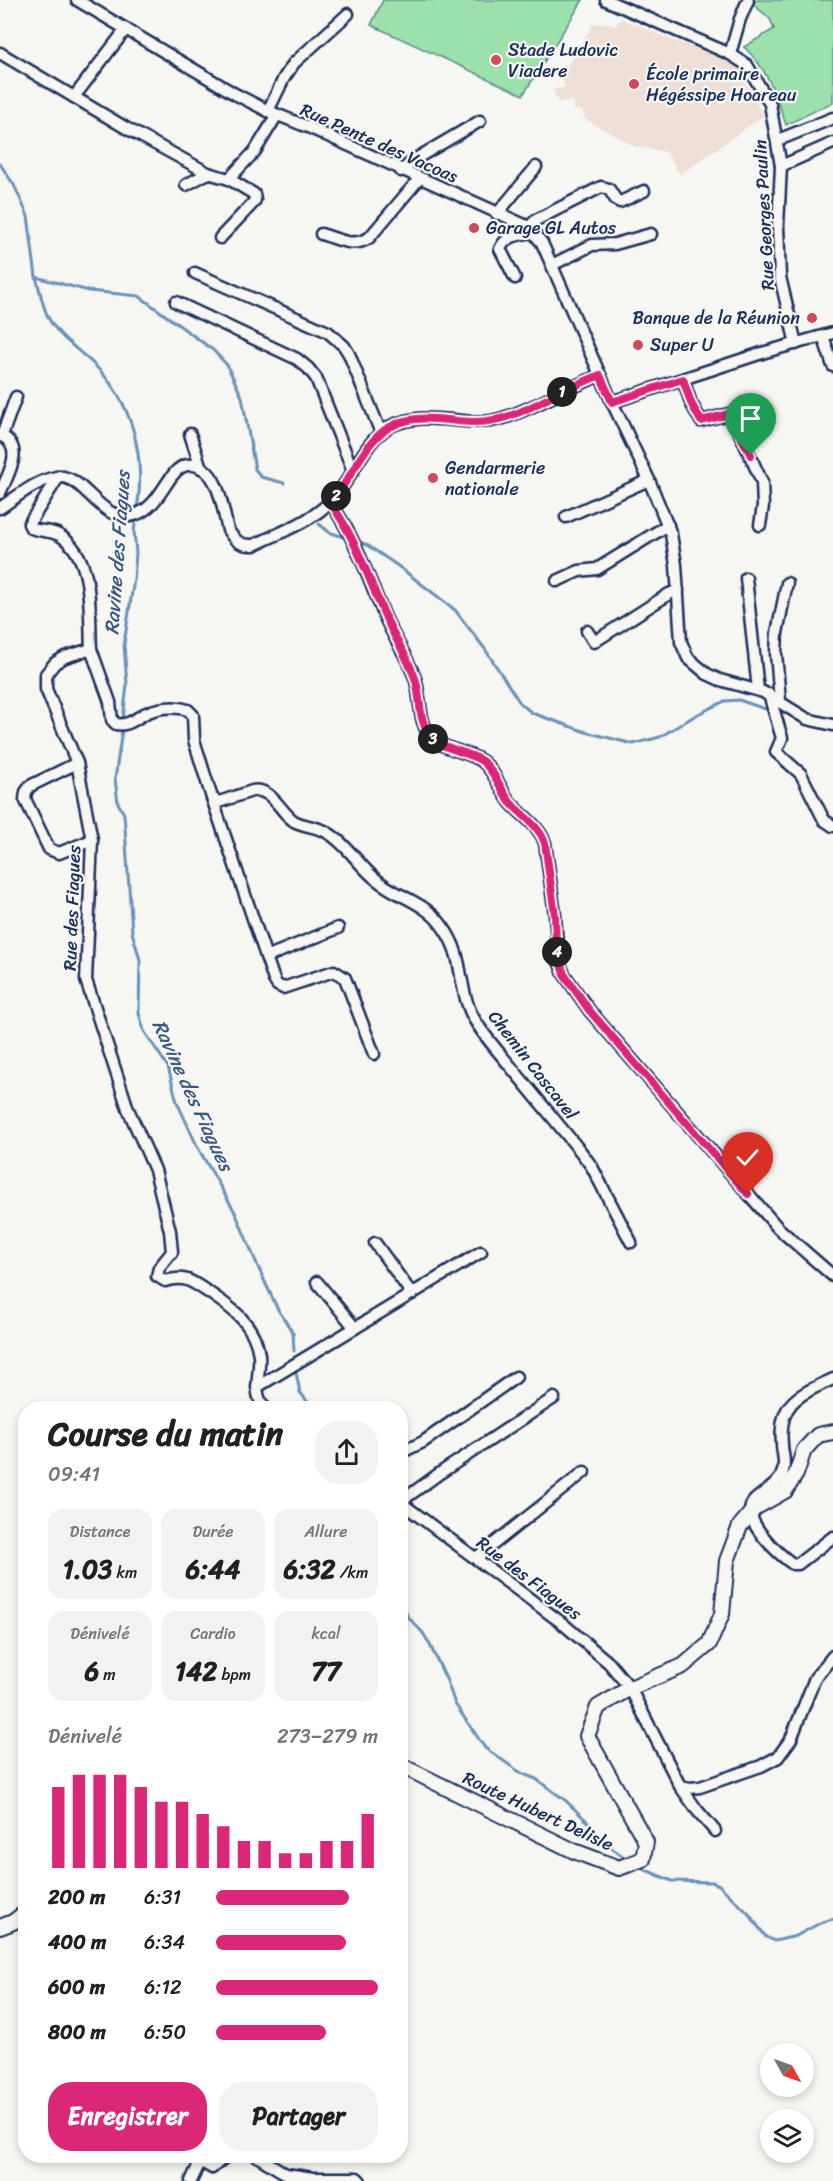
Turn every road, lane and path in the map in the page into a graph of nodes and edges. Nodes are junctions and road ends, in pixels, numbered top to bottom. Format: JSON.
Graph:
{"nodes":[{"id":1,"x":77,"y":0,"type":"edge"},
{"id":2,"x":606,"y":0,"type":"edge"},
{"id":3,"x":748,"y":0,"type":"edge"},
{"id":4,"x":348,"y":14,"type":"dead end"},
{"id":5,"x":126,"y":29,"type":"junction"},
{"id":6,"x":0,"y":53,"type":"edge"},
{"id":7,"x":730,"y":54,"type":"junction"},
{"id":8,"x":74,"y":97,"type":"junction"},
{"id":9,"x":272,"y":113,"type":"junction"},
{"id":10,"x":833,"y":118,"type":"edge"},
{"id":11,"x":480,"y":121,"type":"dead end"},
{"id":12,"x":778,"y":140,"type":"junction"},
{"id":13,"x":833,"y":144,"type":"edge"},
{"id":14,"x":781,"y":166,"type":"junction"},
{"id":15,"x":536,"y":167,"type":"dead end"},
{"id":16,"x":401,"y":171,"type":"junction"},
{"id":17,"x":208,"y":172,"type":"junction"},
{"id":18,"x":419,"y":179,"type":"junction"},
{"id":19,"x":229,"y":180,"type":"junction"},
{"id":20,"x":186,"y":185,"type":"dead end"},
{"id":21,"x":644,"y":191,"type":"dead end"},
{"id":22,"x":497,"y":214,"type":"junction"},
{"id":23,"x":531,"y":230,"type":"junction"},
{"id":24,"x":321,"y":234,"type":"dead end"},
{"id":25,"x":651,"y":234,"type":"dead end"},
{"id":26,"x":220,"y":238,"type":"dead end"},
{"id":27,"x":552,"y":265,"type":"junction"},
{"id":28,"x":195,"y":273,"type":"dead end"},
{"id":29,"x":515,"y":278,"type":"dead end"},
{"id":30,"x":176,"y":302,"type":"dead end"},
{"id":31,"x":828,"y":334,"type":"edge"},
{"id":32,"x":796,"y":344,"type":"junction"},
{"id":33,"x":833,"y":366,"type":"edge"},
{"id":34,"x":600,"y":375,"type":"junction"},
{"id":35,"x":683,"y":379,"type":"junction"},
{"id":36,"x":16,"y":397,"type":"dead end"},
{"id":37,"x":612,"y":402,"type":"junction"},
{"id":38,"x":381,"y":433,"type":"junction"},
{"id":39,"x":190,"y":434,"type":"dead end"},
{"id":40,"x":1,"y":435,"type":"edge"},
{"id":41,"x":201,"y":468,"type":"junction"},
{"id":42,"x":353,"y":471,"type":"junction"},
{"id":43,"x":59,"y":476,"type":"junction"},
{"id":44,"x":649,"y":480,"type":"junction"},
{"id":45,"x":0,"y":493,"type":"edge"},
{"id":46,"x":330,"y":502,"type":"junction"},
{"id":47,"x":0,"y":508,"type":"edge"},
{"id":48,"x":566,"y":517,"type":"dead end"},
{"id":49,"x":668,"y":525,"type":"junction"},
{"id":50,"x":760,"y":525,"type":"dead end"},
{"id":51,"x":746,"y":578,"type":"dead end"},
{"id":52,"x":557,"y":581,"type":"dead end"},
{"id":53,"x":787,"y":583,"type":"dead end"},
{"id":54,"x":678,"y":590,"type":"junction"},
{"id":55,"x":587,"y":631,"type":"dead end"},
{"id":56,"x":91,"y":649,"type":"junction"},
{"id":57,"x":763,"y":692,"type":"junction"},
{"id":58,"x":780,"y":702,"type":"junction"},
{"id":59,"x":833,"y":725,"type":"edge"},
{"id":60,"x":77,"y":763,"type":"junction"},
{"id":61,"x":212,"y":798,"type":"junction"},
{"id":62,"x":833,"y":826,"type":"edge"},
{"id":63,"x":92,"y":840,"type":"junction"},
{"id":64,"x":338,"y":928,"type":"dead end"},
{"id":65,"x":266,"y":957,"type":"junction"},
{"id":66,"x":374,"y":1054,"type":"dead end"},
{"id":67,"x":631,"y":1242,"type":"dead end"},
{"id":68,"x":375,"y":1244,"type":"dead end"},
{"id":69,"x":481,"y":1252,"type":"dead end"},
{"id":70,"x":833,"y":1276,"type":"edge"},
{"id":71,"x":317,"y":1282,"type":"dead end"},
{"id":72,"x":412,"y":1294,"type":"junction"},
{"id":73,"x":355,"y":1328,"type":"junction"},
{"id":74,"x":516,"y":1377,"type":"dead end"},
{"id":75,"x":833,"y":1379,"type":"edge"},
{"id":76,"x":257,"y":1387,"type":"junction"},
{"id":77,"x":555,"y":1398,"type":"dead end"},
{"id":78,"x":260,"y":1401,"type":"edge"},
{"id":79,"x":833,"y":1432,"type":"edge"},
{"id":80,"x":408,"y":1449,"type":"edge"},
{"id":81,"x":584,"y":1472,"type":"dead end"},
{"id":82,"x":408,"y":1496,"type":"edge"},
{"id":83,"x":408,"y":1508,"type":"edge"},
{"id":84,"x":750,"y":1515,"type":"junction"},
{"id":85,"x":833,"y":1537,"type":"edge"},
{"id":86,"x":476,"y":1558,"type":"junction"},
{"id":87,"x":833,"y":1656,"type":"edge"},
{"id":88,"x":630,"y":1688,"type":"junction"},
{"id":89,"x":408,"y":1770,"type":"edge"},
{"id":90,"x":680,"y":1785,"type":"junction"},
{"id":91,"x":715,"y":1831,"type":"dead end"},
{"id":92,"x":18,"y":1918,"type":"edge"},
{"id":93,"x":0,"y":1927,"type":"edge"},
{"id":94,"x":199,"y":2163,"type":"edge"},
{"id":95,"x":206,"y":2163,"type":"edge"},
{"id":96,"x":218,"y":2163,"type":"edge"},
{"id":97,"x":268,"y":2163,"type":"edge"},
{"id":98,"x":191,"y":2181,"type":"edge"},
{"id":99,"x":360,"y":2181,"type":"edge"}],
"edges":[{"from":1,"to":5,"type":"street","name":"Rue Pente des Vacoas"},
{"from":2,"to":7,"type":"street","name":"Rue Georges Paulin"},
{"from":3,"to":7,"type":"street"},
{"from":4,"to":9,"type":"street"},
{"from":5,"to":8,"type":"street"},
{"from":5,"to":9,"type":"street","name":"Rue Pente des Vacoas"},
{"from":6,"to":8,"type":"street"},
{"from":7,"to":12,"type":"street","name":"Rue Georges Paulin"},
{"from":8,"to":17,"type":"street"},
{"from":9,"to":16,"type":"street","name":"Rue Pente des Vacoas"},
{"from":9,"to":19,"type":"street"},
{"from":10,"to":12,"type":"street"},
{"from":11,"to":16,"type":"street"},
{"from":12,"to":14,"type":"street","name":"Rue Georges Paulin"},
{"from":13,"to":14,"type":"street"},
{"from":14,"to":32,"type":"street","name":"Rue Georges Paulin"},
{"from":15,"to":22,"type":"street"},
{"from":16,"to":18,"type":"street","name":"Rue Pente des Vacoas"},
{"from":17,"to":19,"type":"street"},
{"from":17,"to":20,"type":"street"},
{"from":18,"to":22,"type":"street","name":"Rue Pente des Vacoas"},
{"from":18,"to":24,"type":"street"},
{"from":19,"to":26,"type":"street"},
{"from":21,"to":23,"type":"street"},
{"from":22,"to":23,"type":"street","name":"Rue Pente des Vacoas"},
{"from":23,"to":27,"type":"street"},
{"from":23,"to":29,"type":"street"},
{"from":25,"to":27,"type":"street"},
{"from":27,"to":34,"type":"street"},
{"from":28,"to":38,"type":"street"},
{"from":30,"to":42,"type":"street"},
{"from":31,"to":32,"type":"street"},
{"from":31,"to":33,"type":"street"},
{"from":32,"to":35,"type":"street"},
{"from":34,"to":37,"type":"street"},
{"from":34,"to":38,"type":"street"},
{"from":35,"to":37,"type":"street"},
{"from":35,"to":50,"type":"street"},
{"from":36,"to":40,"type":"street"},
{"from":37,"to":44,"type":"street"},
{"from":38,"to":42,"type":"street"},
{"from":39,"to":41,"type":"street"},
{"from":40,"to":45,"type":"street"},
{"from":41,"to":43,"type":"street"},
{"from":41,"to":46,"type":"street"},
{"from":42,"to":46,"type":"street"},
{"from":43,"to":47,"type":"street"},
{"from":43,"to":56,"type":"street"},
{"from":44,"to":48,"type":"street"},
{"from":44,"to":49,"type":"street"},
{"from":46,"to":70,"type":"street"},
{"from":49,"to":52,"type":"street"},
{"from":49,"to":54,"type":"street"},
{"from":51,"to":57,"type":"street"},
{"from":53,"to":58,"type":"street"},
{"from":54,"to":55,"type":"street"},
{"from":54,"to":57,"type":"street"},
{"from":56,"to":60,"type":"street","name":"Rue des Fiagues"},
{"from":56,"to":61,"type":"street"},
{"from":57,"to":58,"type":"street"},
{"from":57,"to":62,"type":"street"},
{"from":58,"to":59,"type":"street"},
{"from":60,"to":63,"type":"street","name":"Rue des Fiagues"},
{"from":60,"to":63,"type":"street"},
{"from":61,"to":65,"type":"street"},
{"from":61,"to":67,"type":"street","name":"Chemin Cascavel"},
{"from":63,"to":76,"type":"street","name":"Rue des Fiagues"},
{"from":64,"to":65,"type":"street"},
{"from":65,"to":66,"type":"street"},
{"from":68,"to":72,"type":"street"},
{"from":69,"to":72,"type":"street"},
{"from":71,"to":73,"type":"street"},
{"from":72,"to":73,"type":"street"},
{"from":73,"to":76,"type":"street"},
{"from":74,"to":80,"type":"street"},
{"from":75,"to":84,"type":"street"},
{"from":76,"to":78,"type":"street","name":"Rue des Fiagues"},
{"from":77,"to":82,"type":"street"},
{"from":79,"to":84,"type":"main road","name":"Route Hubert Delisle"},
{"from":81,"to":86,"type":"street"},
{"from":83,"to":86,"type":"street","name":"Rue des Fiagues"},
{"from":84,"to":85,"type":"street"},
{"from":84,"to":88,"type":"main road","name":"Route Hubert Delisle"},
{"from":86,"to":88,"type":"street","name":"Rue des Fiagues"},
{"from":87,"to":90,"type":"street"},
{"from":88,"to":89,"type":"main road","name":"Route Hubert Delisle"},
{"from":88,"to":90,"type":"street","name":"Rue des Fiagues"},
{"from":90,"to":91,"type":"street","name":"Rue des Fiagues"},
{"from":92,"to":93,"type":"main road"},
{"from":94,"to":98,"type":"street"},
{"from":95,"to":96,"type":"street"},
{"from":97,"to":99,"type":"street"}]}
